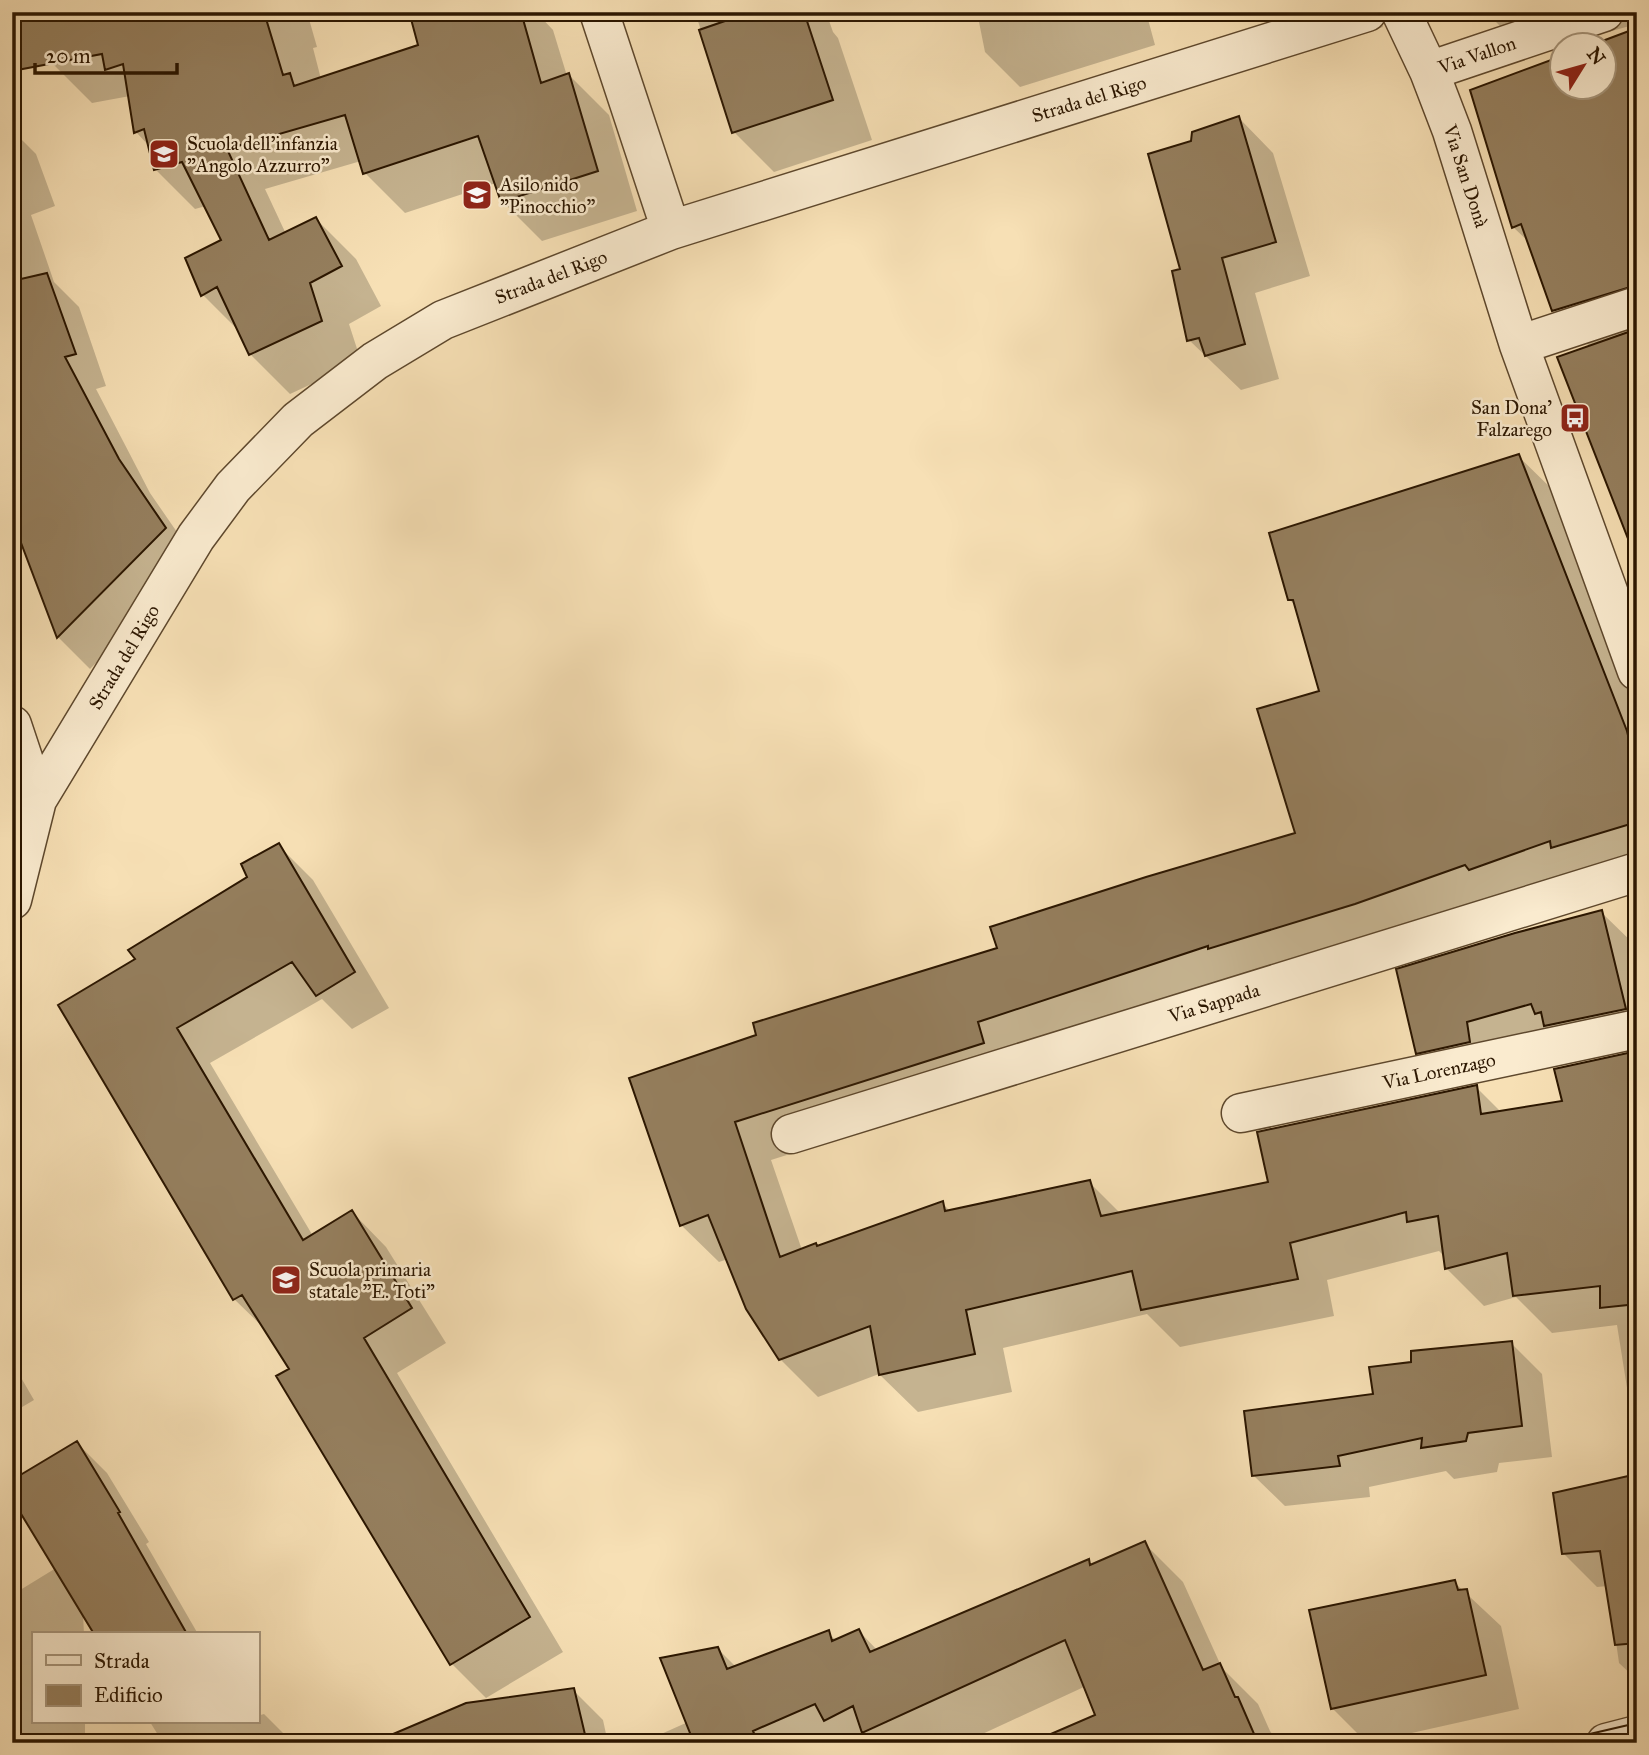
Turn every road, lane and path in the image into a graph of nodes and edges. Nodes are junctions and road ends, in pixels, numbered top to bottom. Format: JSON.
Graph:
{"nodes":[{"id":1,"x":599,"y":12,"type":"edge"},
{"id":2,"x":1367,"y":12,"type":"edge"},
{"id":3,"x":1401,"y":12,"type":"edge"},
{"id":4,"x":1604,"y":12,"type":"edge"},
{"id":5,"x":1429,"y":71,"type":"junction"},
{"id":6,"x":671,"y":230,"type":"junction"},
{"id":7,"x":1637,"y":306,"type":"edge"},
{"id":8,"x":1519,"y":345,"type":"junction"},
{"id":9,"x":1636,"y":666,"type":"edge"},
{"id":10,"x":12,"y":725,"type":"edge"},
{"id":11,"x":37,"y":800,"type":"junction"},
{"id":12,"x":1637,"y":872,"type":"edge"},
{"id":13,"x":12,"y":900,"type":"edge"},
{"id":14,"x":1637,"y":1029,"type":"edge"},
{"id":15,"x":1241,"y":1113,"type":"dead end"},
{"id":16,"x":791,"y":1134,"type":"dead end"},
{"id":17,"x":1637,"y":1735,"type":"edge"},
{"id":18,"x":1605,"y":1743,"type":"edge"}],
"edges":[{"from":1,"to":6,"type":"street"},
{"from":2,"to":6,"type":"street","name":"Strada del Rigo"},
{"from":3,"to":5,"type":"street","name":"Via San Donà"},
{"from":4,"to":5,"type":"street","name":"Via Vallon"},
{"from":5,"to":8,"type":"street","name":"Via San Donà"},
{"from":6,"to":11,"type":"street","name":"Strada del Rigo"},
{"from":7,"to":8,"type":"street"},
{"from":8,"to":9,"type":"street","name":"Via San Donà"},
{"from":10,"to":11,"type":"street"},
{"from":11,"to":13,"type":"street","name":"Strada del Rigo"},
{"from":12,"to":16,"type":"street","name":"Via Sappada"},
{"from":14,"to":15,"type":"street","name":"Via Lorenzago"},
{"from":17,"to":18,"type":"street"}]}
